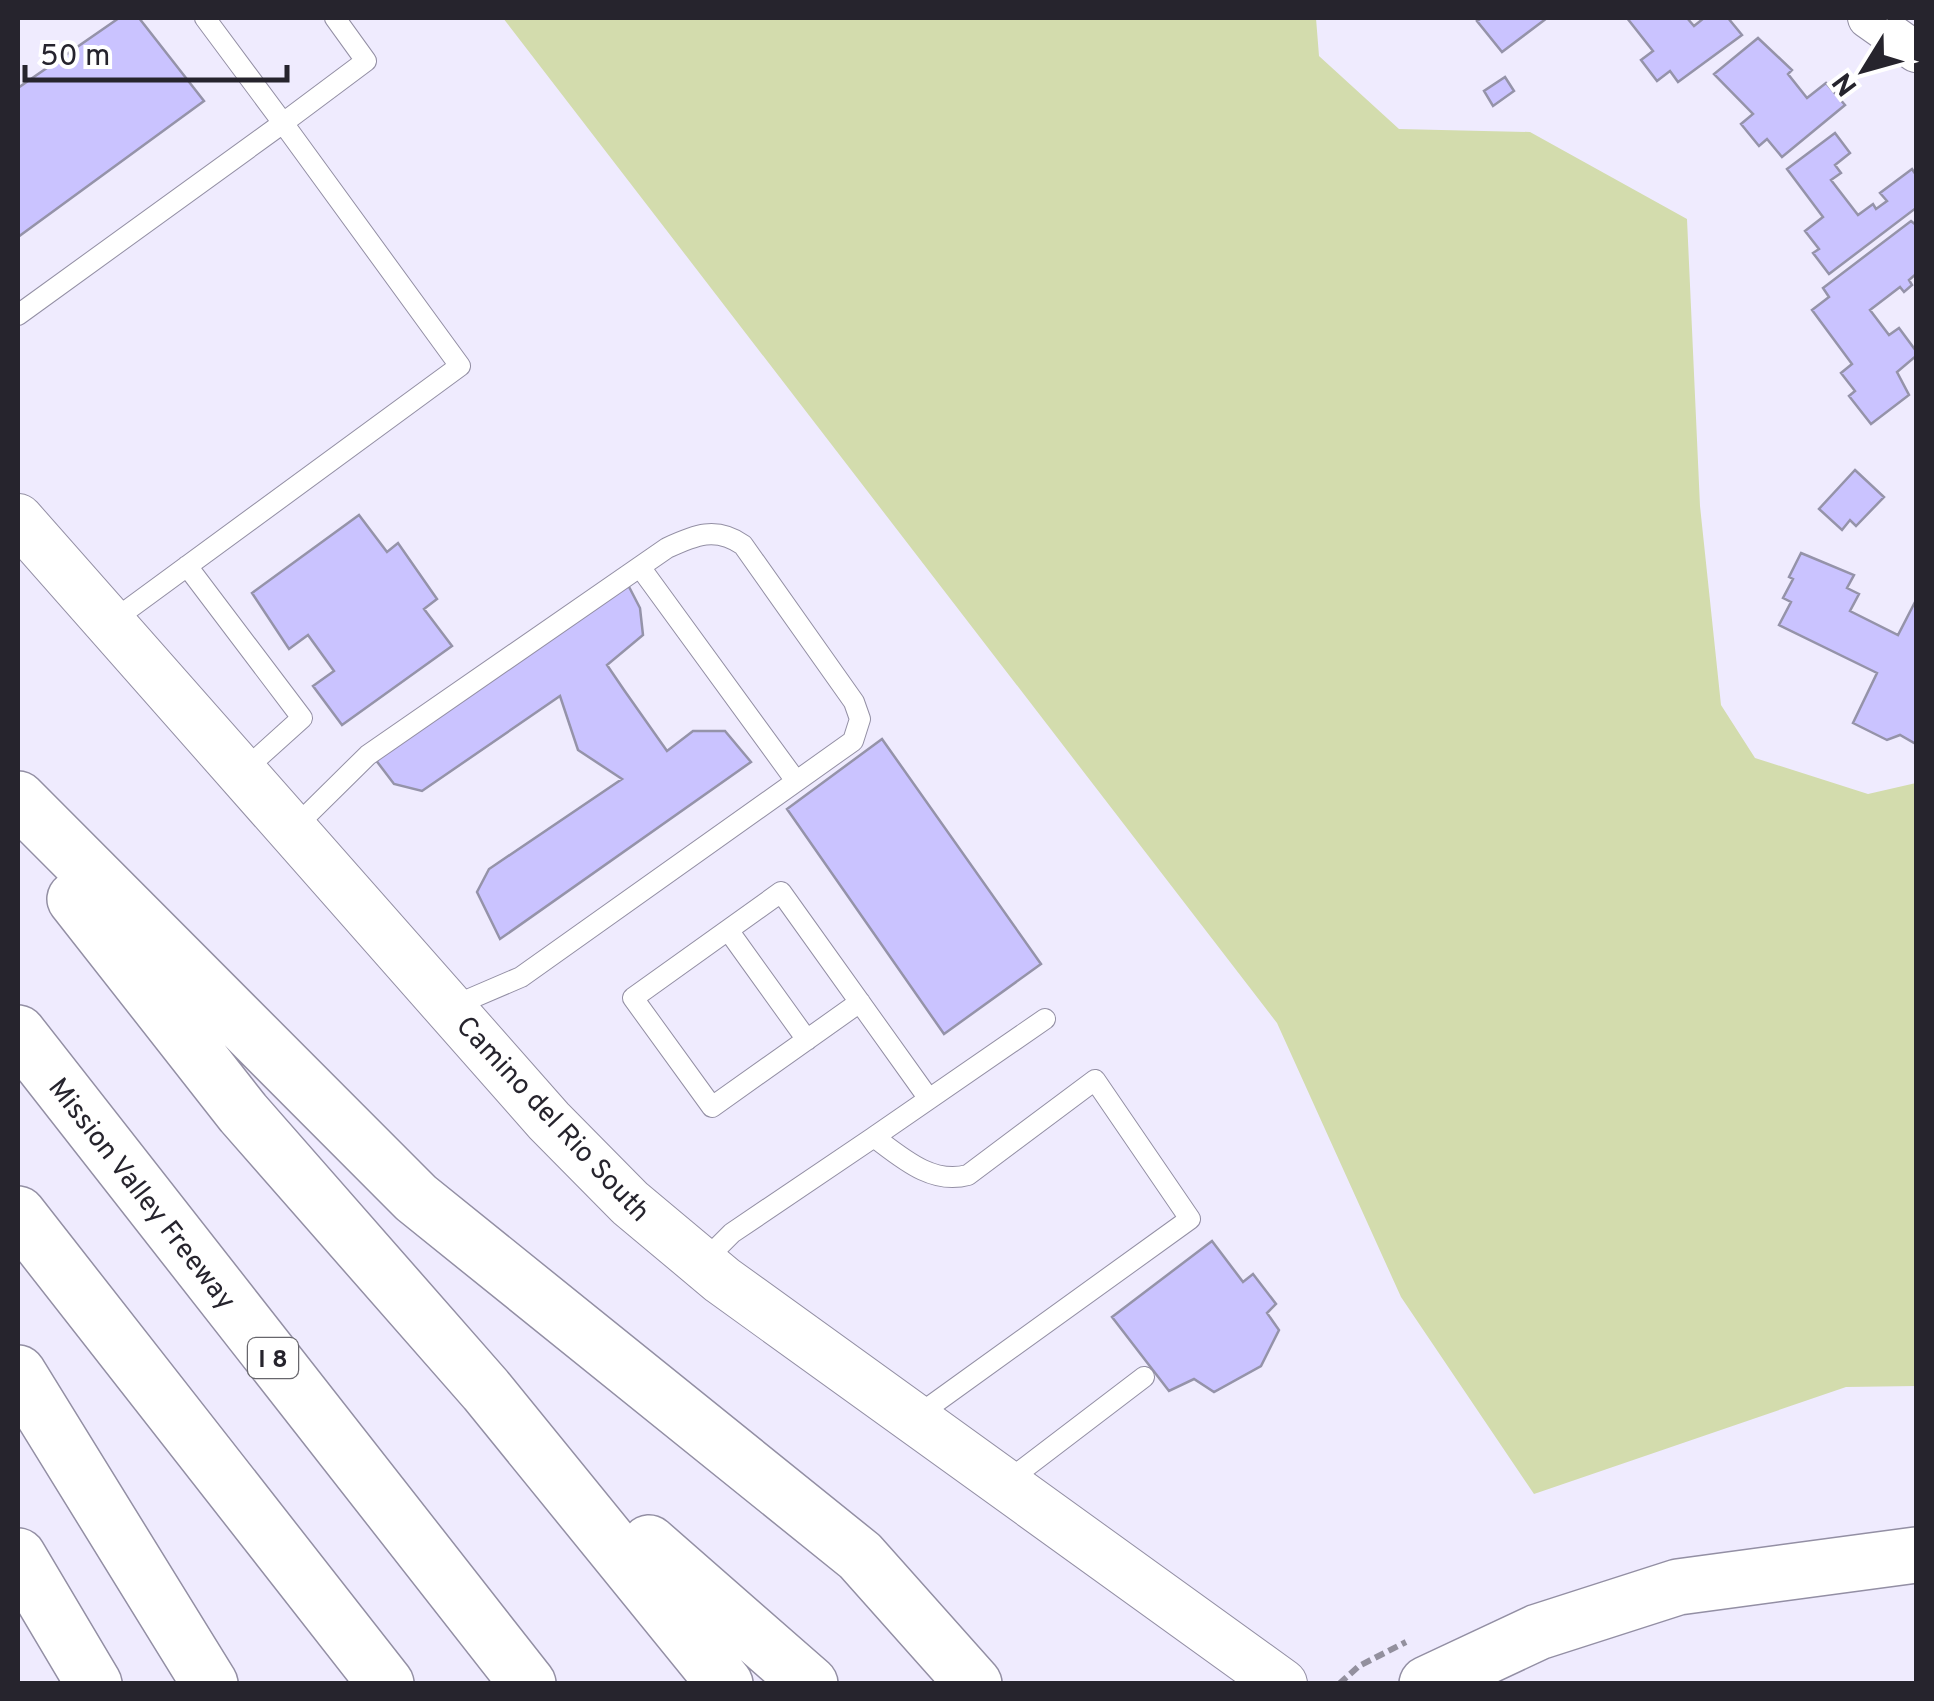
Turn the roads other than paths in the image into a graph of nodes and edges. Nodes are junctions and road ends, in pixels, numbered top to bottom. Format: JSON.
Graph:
{"nodes":[{"id":1,"x":205,"y":18,"type":"edge"},
{"id":2,"x":335,"y":18,"type":"edge"},
{"id":3,"x":1868,"y":18,"type":"edge"},
{"id":4,"x":1916,"y":52,"type":"edge"},
{"id":5,"x":284,"y":122,"type":"junction"},
{"id":6,"x":18,"y":315,"type":"edge"},
{"id":7,"x":18,"y":519,"type":"edge"},
{"id":8,"x":187,"y":566,"type":"junction"},
{"id":9,"x":640,"y":568,"type":"junction"},
{"id":10,"x":109,"y":624,"type":"junction"},
{"id":11,"x":240,"y":774,"type":"junction"},
{"id":12,"x":796,"y":781,"type":"junction"},
{"id":13,"x":18,"y":800,"type":"edge"},
{"id":14,"x":18,"y":826,"type":"edge"},
{"id":15,"x":292,"y":830,"type":"junction"},
{"id":16,"x":728,"y":930,"type":"junction"},
{"id":17,"x":860,"y":1002,"type":"junction"},
{"id":18,"x":450,"y":1008,"type":"junction"},
{"id":19,"x":1045,"y":1019,"type":"dead end"},
{"id":20,"x":18,"y":1033,"type":"edge"},
{"id":21,"x":807,"y":1040,"type":"junction"},
{"id":22,"x":929,"y":1099,"type":"junction"},
{"id":23,"x":874,"y":1137,"type":"junction"},
{"id":24,"x":18,"y":1214,"type":"edge"},
{"id":25,"x":701,"y":1264,"type":"junction"},
{"id":26,"x":18,"y":1373,"type":"edge"},
{"id":27,"x":1144,"y":1376,"type":"dead end"},
{"id":28,"x":486,"y":1390,"type":"junction"},
{"id":29,"x":912,"y":1419,"type":"junction"},
{"id":30,"x":1003,"y":1484,"type":"junction"},
{"id":31,"x":1916,"y":1555,"type":"edge"},
{"id":32,"x":18,"y":1556,"type":"edge"},
{"id":33,"x":804,"y":1679,"type":"edge"},
{"id":34,"x":94,"y":1684,"type":"edge"},
{"id":35,"x":210,"y":1684,"type":"edge"},
{"id":36,"x":386,"y":1684,"type":"edge"},
{"id":37,"x":528,"y":1684,"type":"edge"},
{"id":38,"x":726,"y":1684,"type":"edge"},
{"id":39,"x":974,"y":1684,"type":"edge"},
{"id":40,"x":1282,"y":1684,"type":"edge"},
{"id":41,"x":1427,"y":1684,"type":"edge"}],
"edges":[{"from":1,"to":5,"type":"lane"},
{"from":2,"to":5,"type":"lane"},
{"from":3,"to":4,"type":"street"},
{"from":5,"to":6,"type":"lane"},
{"from":5,"to":8,"type":"lane"},
{"from":7,"to":10,"type":"street","name":"Camino del Rio South"},
{"from":8,"to":10,"type":"lane"},
{"from":8,"to":11,"type":"lane"},
{"from":9,"to":12,"type":"lane"},
{"from":9,"to":12,"type":"lane"},
{"from":9,"to":15,"type":"lane"},
{"from":10,"to":11,"type":"street","name":"Camino del Rio South"},
{"from":11,"to":15,"type":"street","name":"Camino del Rio South"},
{"from":12,"to":18,"type":"lane"},
{"from":13,"to":39,"type":"highway"},
{"from":14,"to":28,"type":"highway"},
{"from":15,"to":18,"type":"street","name":"Camino del Rio South"},
{"from":16,"to":17,"type":"lane"},
{"from":16,"to":21,"type":"lane"},
{"from":16,"to":21,"type":"lane"},
{"from":17,"to":21,"type":"lane"},
{"from":17,"to":22,"type":"lane"},
{"from":18,"to":25,"type":"street","name":"Camino del Rio South"},
{"from":19,"to":22,"type":"lane"},
{"from":20,"to":37,"type":"highway","name":"Mission Valley Freeway","number":"I 8"},
{"from":22,"to":23,"type":"lane"},
{"from":23,"to":25,"type":"lane"},
{"from":23,"to":29,"type":"lane"},
{"from":24,"to":36,"type":"highway"},
{"from":25,"to":29,"type":"street","name":"Camino del Rio South"},
{"from":26,"to":35,"type":"highway"},
{"from":27,"to":30,"type":"lane"},
{"from":28,"to":33,"type":"highway"},
{"from":28,"to":38,"type":"highway"},
{"from":29,"to":30,"type":"street","name":"Camino del Rio South"},
{"from":30,"to":40,"type":"street","name":"Camino del Rio South"},
{"from":31,"to":41,"type":"highway"},
{"from":32,"to":34,"type":"highway"}]}
